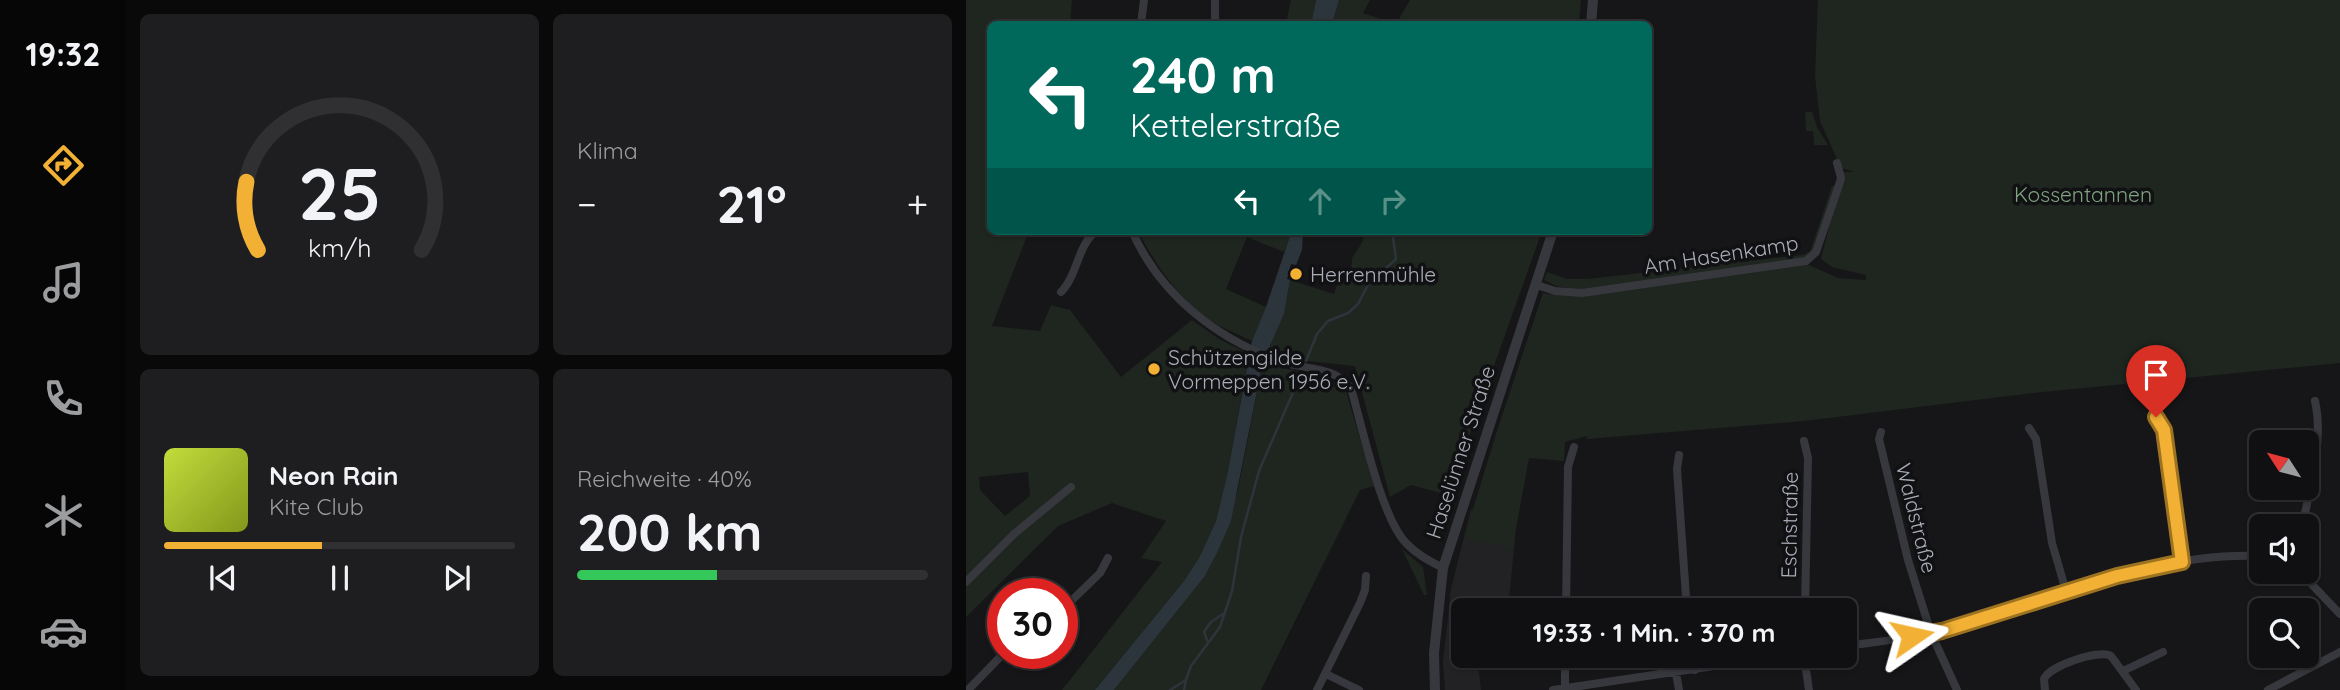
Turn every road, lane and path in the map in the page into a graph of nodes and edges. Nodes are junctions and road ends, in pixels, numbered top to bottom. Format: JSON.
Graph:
{"nodes":[{"id":1,"x":1144,"y":0,"type":"edge"},
{"id":2,"x":1216,"y":0,"type":"edge"},
{"id":3,"x":1593,"y":0,"type":"edge"},
{"id":4,"x":1141,"y":21,"type":"edge"},
{"id":5,"x":1214,"y":21,"type":"edge"},
{"id":6,"x":1591,"y":21,"type":"edge"},
{"id":7,"x":1837,"y":163,"type":"dead end"},
{"id":8,"x":1093,"y":235,"type":"edge"},
{"id":9,"x":1134,"y":235,"type":"edge"},
{"id":10,"x":1552,"y":235,"type":"edge"},
{"id":11,"x":1536,"y":285,"type":"junction"},
{"id":12,"x":1060,"y":292,"type":"dead end"},
{"id":13,"x":2315,"y":401,"type":"dead end"},
{"id":14,"x":2156,"y":417,"type":"dead end"},
{"id":15,"x":2029,"y":428,"type":"dead end"},
{"id":16,"x":1881,"y":432,"type":"dead end"},
{"id":17,"x":1804,"y":441,"type":"dead end"},
{"id":18,"x":1574,"y":447,"type":"dead end"},
{"id":19,"x":1679,"y":455,"type":"dead end"},
{"id":20,"x":1071,"y":487,"type":"dead end"},
{"id":21,"x":2304,"y":514,"type":"edge"},
{"id":22,"x":2249,"y":557,"type":"edge"},
{"id":23,"x":1108,"y":558,"type":"dead end"},
{"id":24,"x":2182,"y":562,"type":"junction"},
{"id":25,"x":1443,"y":568,"type":"junction"},
{"id":26,"x":1366,"y":576,"type":"dead end"},
{"id":27,"x":966,"y":582,"type":"edge"},
{"id":28,"x":2311,"y":584,"type":"edge"},
{"id":29,"x":2066,"y":591,"type":"junction"},
{"id":30,"x":1078,"y":594,"type":"edge"},
{"id":31,"x":1566,"y":598,"type":"edge"},
{"id":32,"x":1686,"y":598,"type":"edge"},
{"id":33,"x":1805,"y":598,"type":"edge"},
{"id":34,"x":2340,"y":614,"type":"edge"},
{"id":35,"x":1931,"y":633,"type":"junction"},
{"id":36,"x":1857,"y":644,"type":"edge"},
{"id":37,"x":2163,"y":652,"type":"dead end"},
{"id":38,"x":2340,"y":652,"type":"edge"},
{"id":39,"x":1565,"y":668,"type":"edge"},
{"id":40,"x":1707,"y":668,"type":"edge"},
{"id":41,"x":1806,"y":668,"type":"edge"},
{"id":42,"x":988,"y":669,"type":"edge"},
{"id":43,"x":1695,"y":670,"type":"joint"},
{"id":44,"x":2123,"y":671,"type":"junction"},
{"id":45,"x":1676,"y":673,"type":"junction"},
{"id":46,"x":1326,"y":674,"type":"junction"},
{"id":47,"x":1565,"y":688,"type":"edge"},
{"id":48,"x":1353,"y":689,"type":"edge"},
{"id":49,"x":968,"y":690,"type":"edge"},
{"id":50,"x":1317,"y":690,"type":"edge"},
{"id":51,"x":1435,"y":690,"type":"edge"},
{"id":52,"x":1553,"y":690,"type":"edge"},
{"id":53,"x":1679,"y":690,"type":"edge"},
{"id":54,"x":1809,"y":690,"type":"edge"},
{"id":55,"x":1957,"y":690,"type":"edge"},
{"id":56,"x":2045,"y":690,"type":"edge"},
{"id":57,"x":2136,"y":690,"type":"edge"},
{"id":58,"x":2268,"y":690,"type":"edge"}],
"edges":[{"from":1,"to":4,"type":"street"},
{"from":2,"to":5,"type":"street"},
{"from":3,"to":6,"type":"street"},
{"from":7,"to":11,"type":"street","name":"Am Hasenkamp"},
{"from":8,"to":12,"type":"street"},
{"from":9,"to":25,"type":"street"},
{"from":10,"to":11,"type":"street","name":"Haselünner Straße"},
{"from":11,"to":25,"type":"street","name":"Haselünner Straße"},
{"from":13,"to":21,"type":"street"},
{"from":14,"to":24,"type":"street"},
{"from":15,"to":29,"type":"street"},
{"from":16,"to":35,"type":"street","name":"Waldstraße"},
{"from":17,"to":33,"type":"street","name":"Eschstraße"},
{"from":18,"to":31,"type":"street"},
{"from":19,"to":32,"type":"street"},
{"from":20,"to":27,"type":"street"},
{"from":22,"to":24,"type":"street"},
{"from":23,"to":30,"type":"street"},
{"from":24,"to":29,"type":"street"},
{"from":25,"to":51,"type":"street","name":"Haselünner Straße"},
{"from":26,"to":46,"type":"street"},
{"from":28,"to":34,"type":"street"},
{"from":29,"to":35,"type":"street"},
{"from":35,"to":36,"type":"street"},
{"from":35,"to":55,"type":"street","name":"Waldstraße"},
{"from":37,"to":44,"type":"street"},
{"from":38,"to":58,"type":"street"},
{"from":39,"to":47,"type":"street"},
{"from":40,"to":43,"type":"street"},
{"from":41,"to":54,"type":"street"},
{"from":42,"to":49,"type":"street"},
{"from":43,"to":45,"type":"street"},
{"from":44,"to":56,"type":"street"},
{"from":44,"to":57,"type":"street"},
{"from":45,"to":47,"type":"street"},
{"from":45,"to":53,"type":"street"},
{"from":46,"to":48,"type":"street"},
{"from":46,"to":50,"type":"street"},
{"from":47,"to":52,"type":"street"}]}
